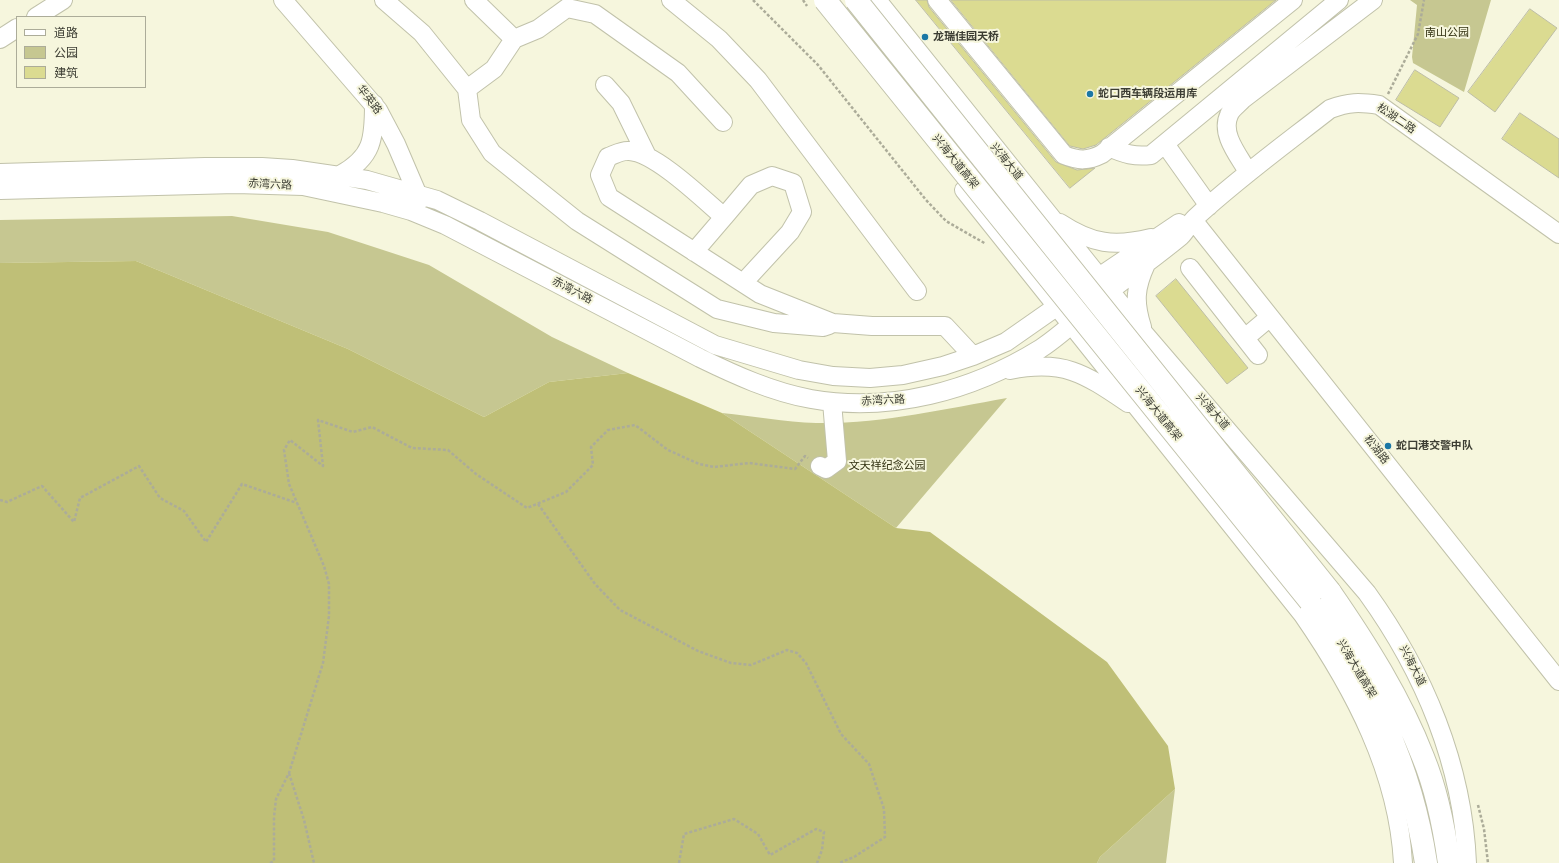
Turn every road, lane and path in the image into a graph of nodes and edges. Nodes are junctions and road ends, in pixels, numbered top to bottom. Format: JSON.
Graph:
{"nodes":[{"id":1,"x":63,"y":0,"type":"edge"},
{"id":2,"x":283,"y":0,"type":"edge"},
{"id":3,"x":384,"y":0,"type":"edge"},
{"id":4,"x":474,"y":0,"type":"edge"},
{"id":5,"x":671,"y":0,"type":"edge"},
{"id":6,"x":753,"y":0,"type":"edge"},
{"id":7,"x":813,"y":0,"type":"edge"},
{"id":8,"x":825,"y":0,"type":"edge"},
{"id":9,"x":856,"y":0,"type":"edge"},
{"id":10,"x":877,"y":0,"type":"edge"},
{"id":11,"x":937,"y":0,"type":"edge"},
{"id":12,"x":1293,"y":0,"type":"edge"},
{"id":13,"x":1339,"y":0,"type":"edge"},
{"id":14,"x":1373,"y":0,"type":"edge"},
{"id":15,"x":1424,"y":0,"type":"edge"},
{"id":16,"x":38,"y":16,"type":"edge"},
{"id":17,"x":16,"y":29,"type":"edge"},
{"id":18,"x":0,"y":39,"type":"edge"},
{"id":19,"x":514,"y":39,"type":"junction"},
{"id":20,"x":605,"y":86,"type":"dead end"},
{"id":21,"x":467,"y":88,"type":"junction"},
{"id":22,"x":374,"y":104,"type":"junction"},
{"id":23,"x":1379,"y":105,"type":"junction"},
{"id":24,"x":723,"y":122,"type":"dead end"},
{"id":25,"x":1165,"y":144,"type":"junction"},
{"id":26,"x":1109,"y":147,"type":"dead end"},
{"id":27,"x":646,"y":154,"type":"junction"},
{"id":28,"x":1248,"y":172,"type":"junction"},
{"id":29,"x":0,"y":173,"type":"edge"},
{"id":30,"x":340,"y":175,"type":"junction"},
{"id":31,"x":0,"y":190,"type":"edge"},
{"id":32,"x":417,"y":193,"type":"junction"},
{"id":33,"x":1209,"y":206,"type":"junction"},
{"id":34,"x":1048,"y":215,"type":"junction"},
{"id":35,"x":724,"y":217,"type":"junction"},
{"id":36,"x":428,"y":218,"type":"junction"},
{"id":37,"x":1193,"y":220,"type":"junction"},
{"id":38,"x":1559,"y":234,"type":"edge"},
{"id":39,"x":1161,"y":236,"type":"junction"},
{"id":40,"x":990,"y":246,"type":"dead end"},
{"id":41,"x":694,"y":252,"type":"junction"},
{"id":42,"x":1147,"y":262,"type":"junction"},
{"id":43,"x":1190,"y":268,"type":"dead end"},
{"id":44,"x":1098,"y":277,"type":"junction"},
{"id":45,"x":742,"y":283,"type":"junction"},
{"id":46,"x":917,"y":291,"type":"dead end"},
{"id":47,"x":1110,"y":291,"type":"junction"},
{"id":48,"x":1057,"y":306,"type":"junction"},
{"id":49,"x":1270,"y":317,"type":"junction"},
{"id":50,"x":832,"y":323,"type":"junction"},
{"id":51,"x":1072,"y":325,"type":"junction"},
{"id":52,"x":1143,"y":332,"type":"junction"},
{"id":53,"x":1245,"y":338,"type":"junction"},
{"id":54,"x":1258,"y":355,"type":"dead end"},
{"id":55,"x":973,"y":356,"type":"junction"},
{"id":56,"x":995,"y":373,"type":"junction"},
{"id":57,"x":832,"y":402,"type":"junction"},
{"id":58,"x":1144,"y":414,"type":"junction"},
{"id":59,"x":820,"y":466,"type":"joint"},
{"id":60,"x":0,"y":500,"type":"edge"},
{"id":61,"x":297,"y":504,"type":"junction"},
{"id":62,"x":538,"y":504,"type":"junction"},
{"id":63,"x":1559,"y":681,"type":"edge"},
{"id":64,"x":289,"y":773,"type":"junction"},
{"id":65,"x":270,"y":863,"type":"edge"},
{"id":66,"x":314,"y":863,"type":"edge"},
{"id":67,"x":679,"y":863,"type":"edge"},
{"id":68,"x":817,"y":863,"type":"edge"},
{"id":69,"x":838,"y":863,"type":"edge"},
{"id":70,"x":1403,"y":863,"type":"edge"},
{"id":71,"x":1426,"y":863,"type":"edge"},
{"id":72,"x":1449,"y":863,"type":"edge"},
{"id":73,"x":1467,"y":863,"type":"edge"}],
"edges":[{"from":1,"to":16,"type":"street"},
{"from":2,"to":22,"type":"street","name":"华英路"},
{"from":3,"to":21,"type":"street"},
{"from":4,"to":19,"type":"street"},
{"from":5,"to":46,"type":"street"},
{"from":6,"to":40,"type":"path"},
{"from":7,"to":48,"type":"street"},
{"from":8,"to":71,"type":"main road","name":"兴海大道高架","bridge":true},
{"from":9,"to":72,"type":"main road","name":"兴海大道高架","bridge":true},
{"from":10,"to":34,"type":"street","name":"兴海大道"},
{"from":11,"to":12,"type":"street"},
{"from":13,"to":25,"type":"street"},
{"from":14,"to":28,"type":"street"},
{"from":15,"to":23,"type":"path"},
{"from":17,"to":18,"type":"street"},
{"from":19,"to":21,"type":"street"},
{"from":19,"to":24,"type":"street"},
{"from":20,"to":27,"type":"street"},
{"from":21,"to":50,"type":"street"},
{"from":22,"to":30,"type":"street"},
{"from":22,"to":32,"type":"street","name":"华英路"},
{"from":23,"to":28,"type":"street","name":"松湖二路"},
{"from":23,"to":38,"type":"street","name":"松湖二路"},
{"from":25,"to":26,"type":"street"},
{"from":25,"to":33,"type":"street"},
{"from":27,"to":35,"type":"street"},
{"from":27,"to":41,"type":"street"},
{"from":28,"to":33,"type":"street","name":"松湖二路"},
{"from":29,"to":30,"type":"street","name":"赤湾六路"},
{"from":30,"to":32,"type":"street","name":"赤湾六路"},
{"from":31,"to":36,"type":"street","name":"赤湾六路"},
{"from":32,"to":36,"type":"street","name":"华英路"},
{"from":32,"to":55,"type":"street","name":"赤湾六路"},
{"from":33,"to":37,"type":"street","name":"松湖二路"},
{"from":34,"to":39,"type":"street"},
{"from":34,"to":44,"type":"street","name":"兴海大道"},
{"from":35,"to":41,"type":"street"},
{"from":35,"to":45,"type":"street"},
{"from":36,"to":57,"type":"street","name":"赤湾六路"},
{"from":37,"to":39,"type":"street"},
{"from":37,"to":42,"type":"street"},
{"from":37,"to":49,"type":"street","name":"松湖路"},
{"from":39,"to":44,"type":"street"},
{"from":41,"to":45,"type":"street"},
{"from":42,"to":47,"type":"street"},
{"from":42,"to":52,"type":"street"},
{"from":43,"to":53,"type":"street"},
{"from":44,"to":47,"type":"street","name":"兴海大道"},
{"from":44,"to":48,"type":"street","name":"赤湾六路"},
{"from":45,"to":50,"type":"street"},
{"from":47,"to":51,"type":"street","name":"赤湾六路"},
{"from":47,"to":52,"type":"street","name":"兴海大道"},
{"from":48,"to":51,"type":"street"},
{"from":48,"to":55,"type":"street","name":"赤湾六路"},
{"from":49,"to":53,"type":"street"},
{"from":49,"to":63,"type":"street","name":"松湖路"},
{"from":50,"to":55,"type":"street"},
{"from":51,"to":56,"type":"street","name":"赤湾六路"},
{"from":51,"to":58,"type":"street"},
{"from":52,"to":73,"type":"street","name":"兴海大道"},
{"from":53,"to":54,"type":"street"},
{"from":56,"to":57,"type":"street","name":"赤湾六路"},
{"from":56,"to":58,"type":"street"},
{"from":57,"to":59,"type":"street"},
{"from":58,"to":70,"type":"street"},
{"from":59,"to":62,"type":"path"},
{"from":60,"to":61,"type":"path"},
{"from":61,"to":62,"type":"path"},
{"from":61,"to":64,"type":"path"},
{"from":62,"to":69,"type":"path"},
{"from":64,"to":65,"type":"path"},
{"from":64,"to":66,"type":"path"},
{"from":67,"to":68,"type":"path"}]}
